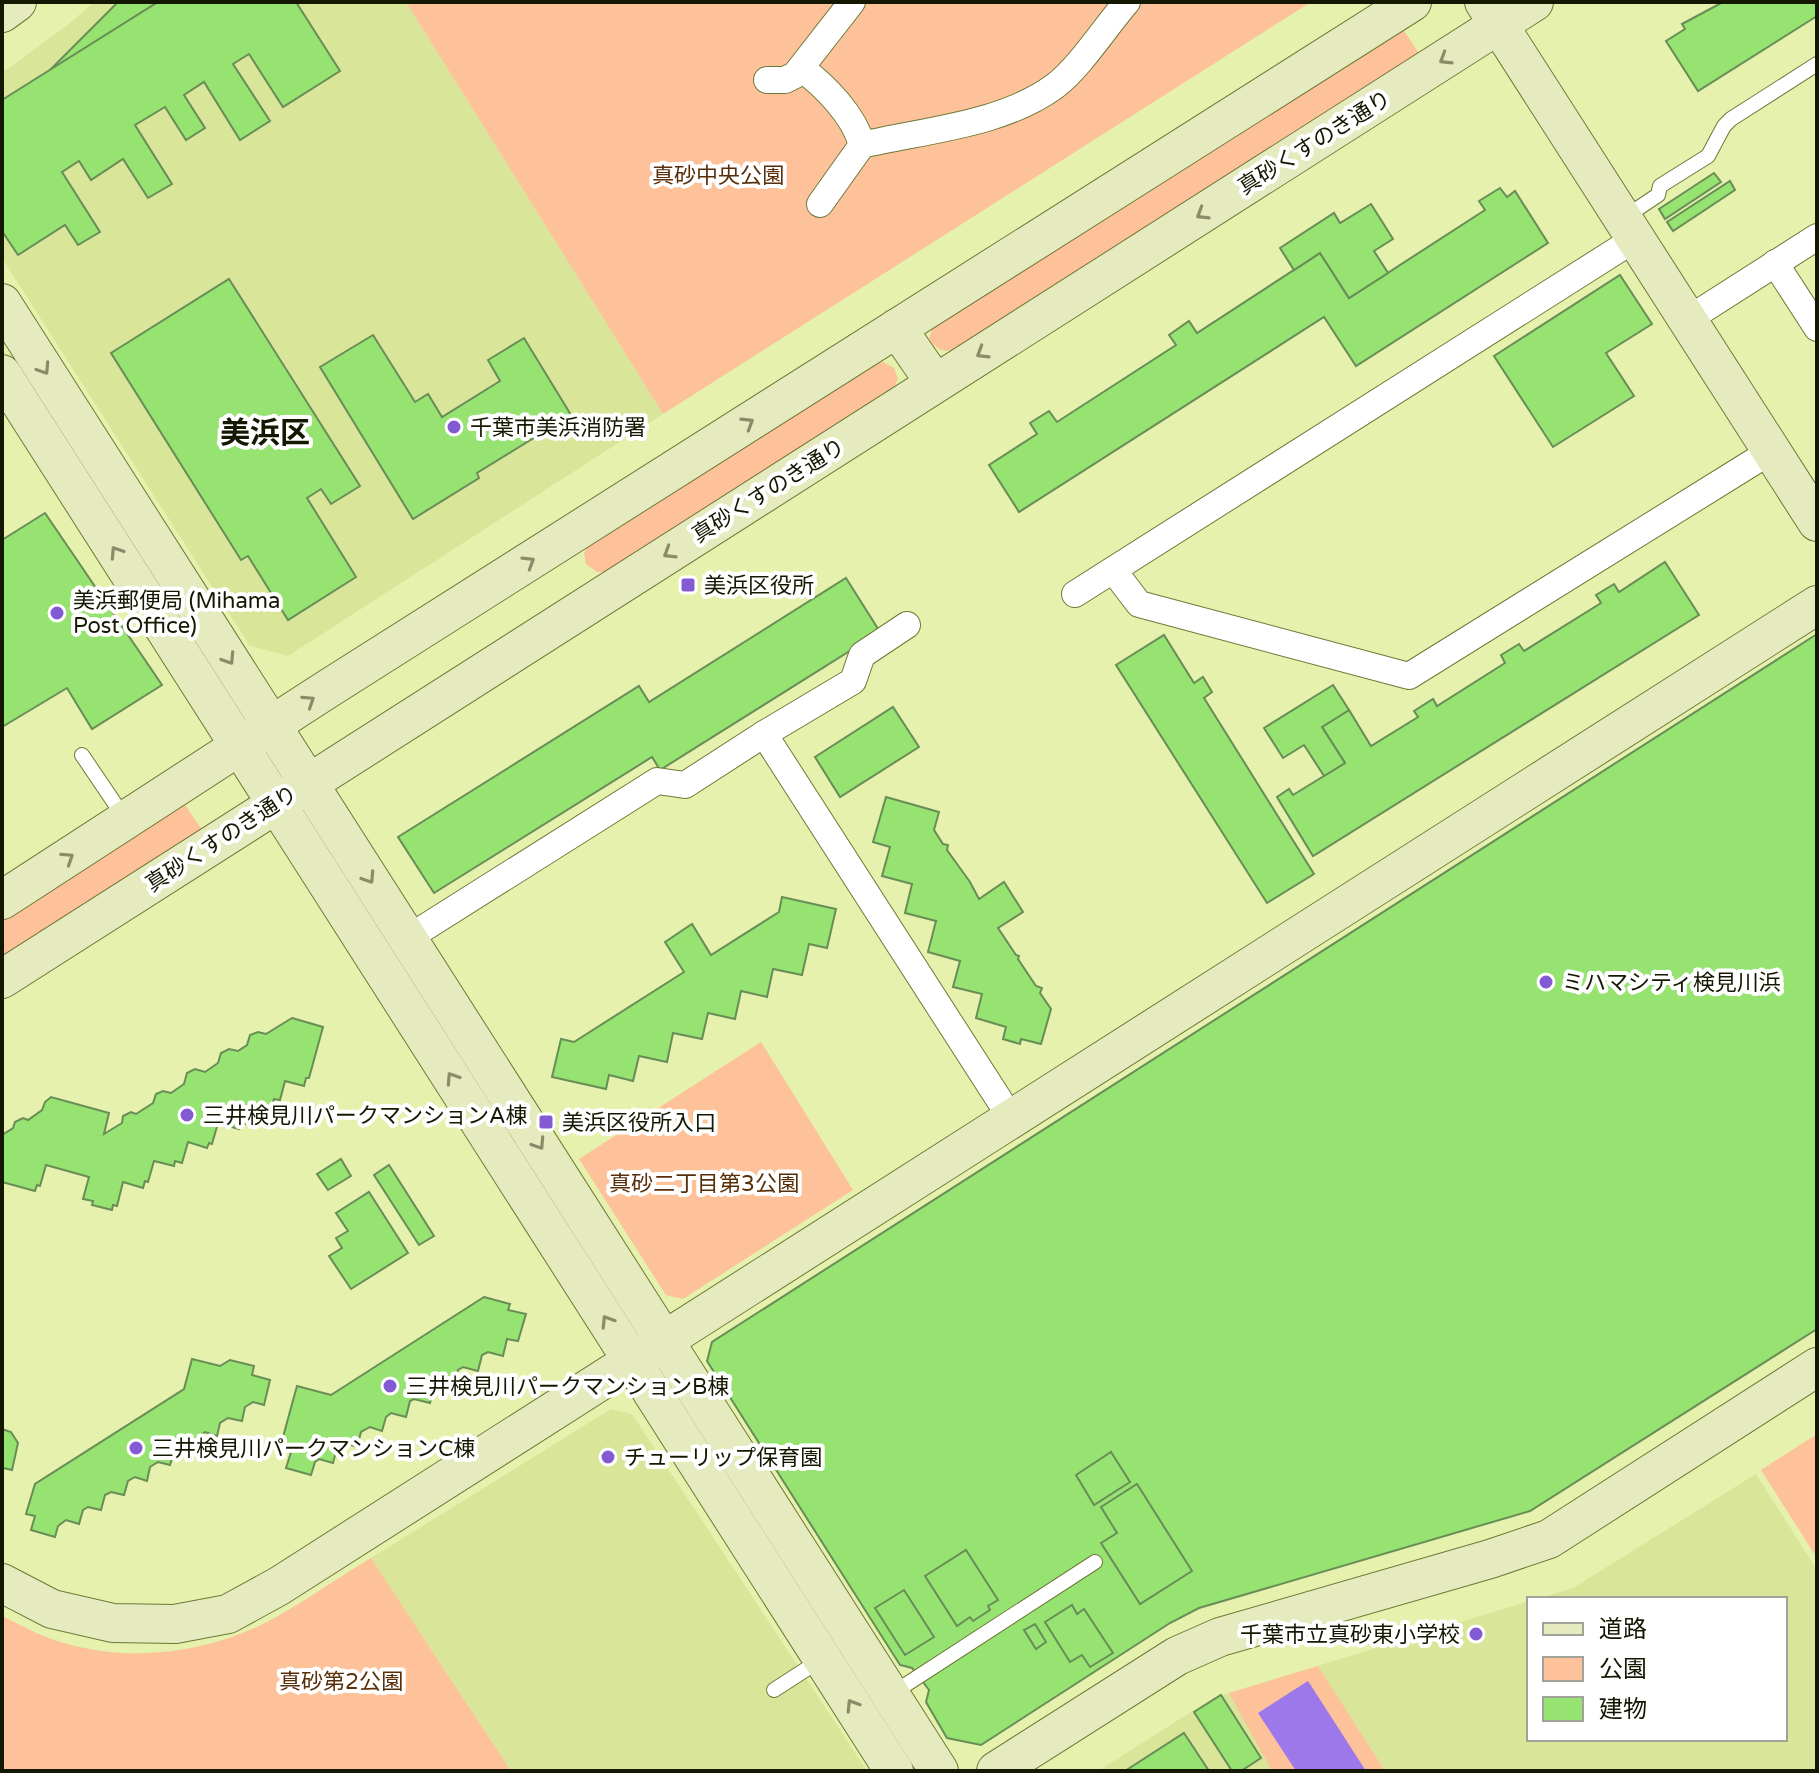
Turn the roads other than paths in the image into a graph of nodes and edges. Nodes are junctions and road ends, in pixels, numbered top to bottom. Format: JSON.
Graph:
{"nodes":[{"id":1,"x":17,"y":2,"type":"edge"},
{"id":2,"x":852,"y":2,"type":"edge"},
{"id":3,"x":1127,"y":2,"type":"edge"},
{"id":4,"x":1412,"y":2,"type":"edge"},
{"id":5,"x":1534,"y":2,"type":"edge"},
{"id":6,"x":2,"y":13,"type":"edge"},
{"id":7,"x":1491,"y":13,"type":"edge"},
{"id":8,"x":1817,"y":64,"type":"edge"},
{"id":9,"x":801,"y":68,"type":"junction"},
{"id":10,"x":767,"y":80,"type":"dead end"},
{"id":11,"x":862,"y":145,"type":"junction"},
{"id":12,"x":820,"y":204,"type":"dead end"},
{"id":13,"x":1621,"y":234,"type":"junction"},
{"id":14,"x":1817,"y":237,"type":"edge"},
{"id":15,"x":1775,"y":263,"type":"junction"},
{"id":16,"x":2,"y":303,"type":"edge"},
{"id":17,"x":1687,"y":320,"type":"junction"},
{"id":18,"x":897,"y":328,"type":"junction"},
{"id":19,"x":1817,"y":328,"type":"edge"},
{"id":20,"x":2,"y":374,"type":"edge"},
{"id":21,"x":935,"y":383,"type":"junction"},
{"id":22,"x":1755,"y":461,"type":"dead end"},
{"id":23,"x":1817,"y":522,"type":"edge"},
{"id":24,"x":1113,"y":570,"type":"junction"},
{"id":25,"x":1075,"y":594,"type":"dead end"},
{"id":26,"x":1817,"y":605,"type":"edge"},
{"id":27,"x":907,"y":625,"type":"dead end"},
{"id":28,"x":272,"y":726,"type":"junction"},
{"id":29,"x":764,"y":734,"type":"junction"},
{"id":30,"x":240,"y":746,"type":"junction"},
{"id":31,"x":82,"y":755,"type":"dead end"},
{"id":32,"x":308,"y":783,"type":"junction"},
{"id":33,"x":276,"y":803,"type":"junction"},
{"id":34,"x":127,"y":820,"type":"junction"},
{"id":35,"x":2,"y":900,"type":"edge"},
{"id":36,"x":424,"y":928,"type":"dead end"},
{"id":37,"x":2,"y":979,"type":"edge"},
{"id":38,"x":1000,"y":1101,"type":"dead end"},
{"id":39,"x":664,"y":1340,"type":"junction"},
{"id":40,"x":632,"y":1361,"type":"junction"},
{"id":41,"x":1817,"y":1367,"type":"edge"},
{"id":42,"x":1095,"y":1562,"type":"dead end"},
{"id":43,"x":2,"y":1583,"type":"edge"},
{"id":44,"x":823,"y":1659,"type":"junction"},
{"id":45,"x":774,"y":1690,"type":"dead end"},
{"id":46,"x":890,"y":1695,"type":"junction"},
{"id":47,"x":894,"y":1771,"type":"edge"},
{"id":48,"x":939,"y":1771,"type":"edge"},
{"id":49,"x":996,"y":1771,"type":"edge"}],
"edges":[{"from":1,"to":6,"type":"street"},
{"from":2,"to":9,"type":"street"},
{"from":3,"to":11,"type":"street"},
{"from":4,"to":18,"type":"street"},
{"from":5,"to":7,"type":"street","name":"真砂くすのき通り"},
{"from":7,"to":13,"type":"street"},
{"from":7,"to":21,"type":"street","name":"真砂くすのき通り","one_way":true},
{"from":8,"to":13,"type":"lane"},
{"from":9,"to":10,"type":"street"},
{"from":9,"to":11,"type":"street"},
{"from":11,"to":12,"type":"street"},
{"from":13,"to":17,"type":"street"},
{"from":13,"to":24,"type":"street"},
{"from":14,"to":15,"type":"street"},
{"from":15,"to":17,"type":"street"},
{"from":15,"to":19,"type":"street"},
{"from":16,"to":28,"type":"street","one_way":true},
{"from":17,"to":23,"type":"street"},
{"from":18,"to":21,"type":"street"},
{"from":28,"to":18,"type":"street","one_way":true},
{"from":30,"to":20,"type":"street","one_way":true},
{"from":21,"to":32,"type":"street","name":"真砂くすのき通り","one_way":true},
{"from":22,"to":24,"type":"street"},
{"from":24,"to":25,"type":"street"},
{"from":26,"to":39,"type":"street"},
{"from":27,"to":29,"type":"street"},
{"from":28,"to":30,"type":"street"},
{"from":28,"to":32,"type":"street"},
{"from":29,"to":36,"type":"street"},
{"from":29,"to":38,"type":"street"},
{"from":30,"to":33,"type":"street"},
{"from":30,"to":34,"type":"street"},
{"from":31,"to":34,"type":"lane"},
{"from":32,"to":33,"type":"street","name":"真砂くすのき通り"},
{"from":32,"to":39,"type":"street","one_way":true},
{"from":33,"to":37,"type":"street","name":"真砂くすのき通り"},
{"from":40,"to":33,"type":"street","one_way":true},
{"from":35,"to":34,"type":"street","one_way":true},
{"from":39,"to":40,"type":"street"},
{"from":39,"to":46,"type":"street"},
{"from":40,"to":43,"type":"street"},
{"from":40,"to":44,"type":"street"},
{"from":41,"to":49,"type":"street"},
{"from":42,"to":46,"type":"lane"},
{"from":44,"to":45,"type":"lane"},
{"from":47,"to":44,"type":"street","one_way":true},
{"from":46,"to":48,"type":"street"}]}
